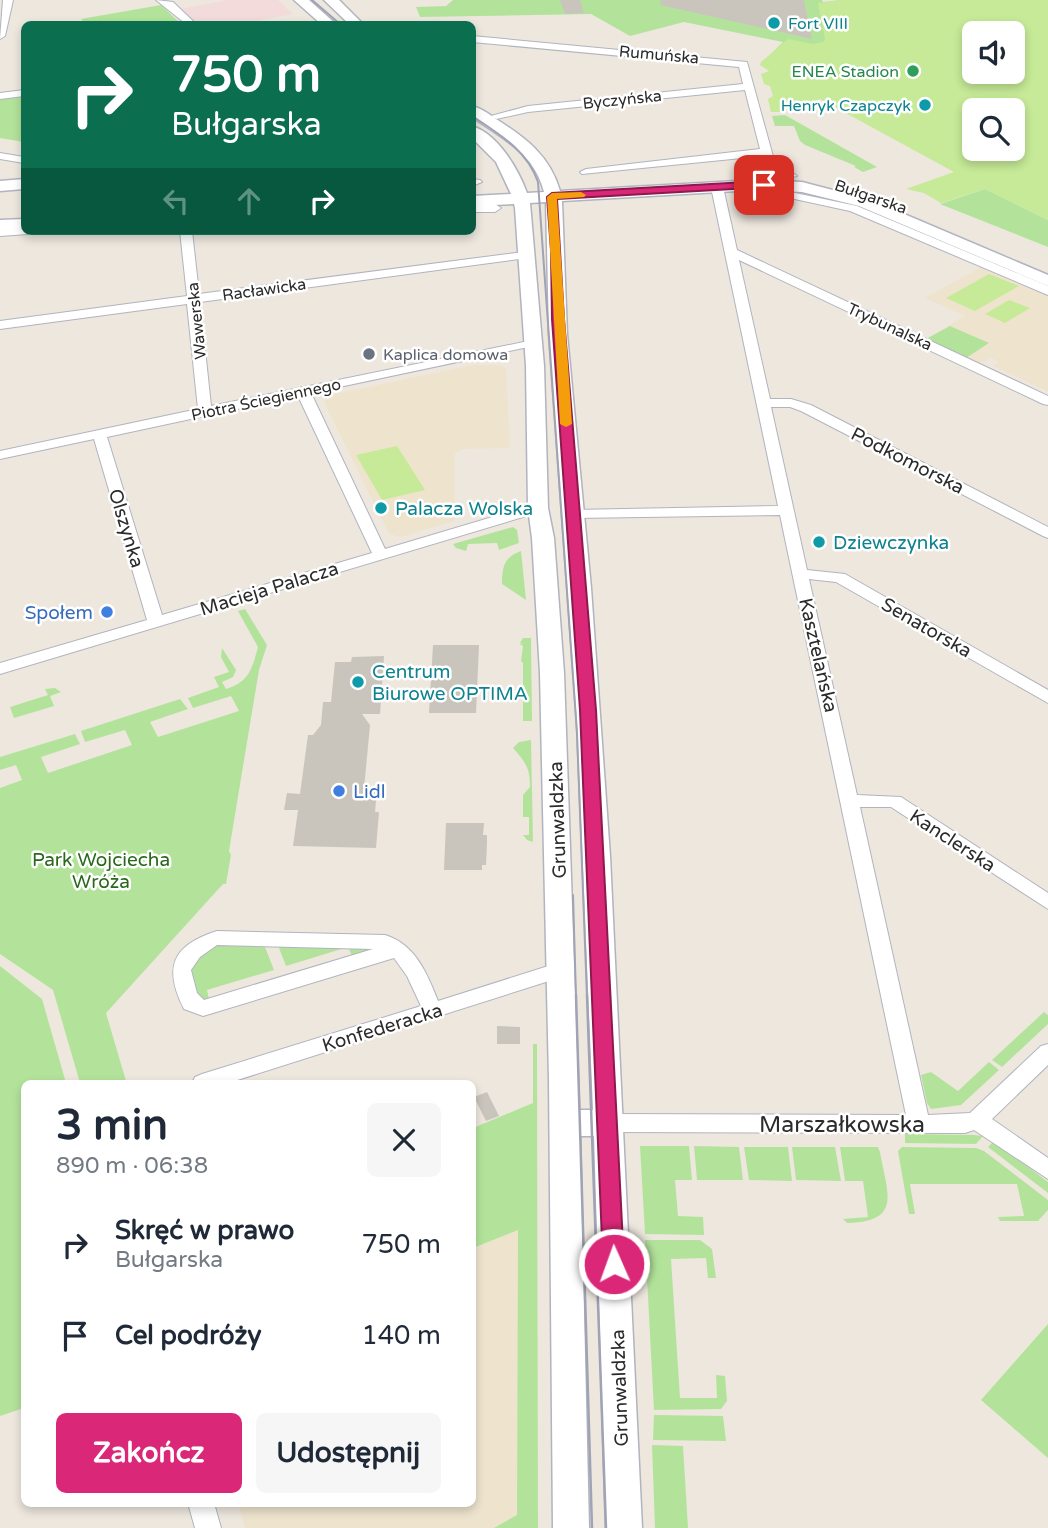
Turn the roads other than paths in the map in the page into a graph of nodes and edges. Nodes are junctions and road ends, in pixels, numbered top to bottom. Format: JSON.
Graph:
{"nodes":[{"id":1,"x":8,"y":0,"type":"edge"},
{"id":2,"x":301,"y":0,"type":"edge"},
{"id":3,"x":331,"y":0,"type":"edge"},
{"id":4,"x":165,"y":2,"type":"edge"},
{"id":5,"x":187,"y":21,"type":"edge"},
{"id":6,"x":321,"y":21,"type":"edge"},
{"id":7,"x":353,"y":21,"type":"edge"},
{"id":8,"x":0,"y":36,"type":"edge"},
{"id":9,"x":476,"y":39,"type":"edge"},
{"id":10,"x":748,"y":87,"type":"junction"},
{"id":11,"x":21,"y":93,"type":"edge"},
{"id":12,"x":0,"y":96,"type":"edge"},
{"id":13,"x":476,"y":113,"type":"edge"},
{"id":14,"x":496,"y":116,"type":"dead end"},
{"id":15,"x":476,"y":134,"type":"edge"},
{"id":16,"x":0,"y":156,"type":"edge"},
{"id":17,"x":768,"y":157,"type":"junction"},
{"id":18,"x":21,"y":160,"type":"edge"},
{"id":19,"x":586,"y":172,"type":"dead end"},
{"id":20,"x":791,"y":176,"type":"junction"},
{"id":21,"x":742,"y":181,"type":"junction"},
{"id":22,"x":21,"y":184,"type":"edge"},
{"id":23,"x":476,"y":185,"type":"edge"},
{"id":24,"x":0,"y":186,"type":"edge"},
{"id":25,"x":717,"y":187,"type":"junction"},
{"id":26,"x":551,"y":192,"type":"junction"},
{"id":27,"x":519,"y":193,"type":"junction"},
{"id":28,"x":476,"y":200,"type":"edge"},
{"id":29,"x":476,"y":208,"type":"edge"},
{"id":30,"x":495,"y":208,"type":"dead end"},
{"id":31,"x":0,"y":217,"type":"edge"},
{"id":32,"x":21,"y":222,"type":"edge"},
{"id":33,"x":21,"y":223,"type":"edge"},
{"id":34,"x":21,"y":224,"type":"edge"},
{"id":35,"x":0,"y":225,"type":"edge"},
{"id":36,"x":0,"y":232,"type":"edge"},
{"id":37,"x":186,"y":235,"type":"edge"},
{"id":38,"x":731,"y":252,"type":"junction"},
{"id":39,"x":527,"y":254,"type":"junction"},
{"id":40,"x":1048,"y":279,"type":"edge"},
{"id":41,"x":193,"y":299,"type":"junction"},
{"id":42,"x":0,"y":325,"type":"edge"},
{"id":43,"x":533,"y":342,"type":"junction"},
{"id":44,"x":303,"y":391,"type":"junction"},
{"id":45,"x":1048,"y":401,"type":"edge"},
{"id":46,"x":764,"y":402,"type":"junction"},
{"id":47,"x":205,"y":412,"type":"junction"},
{"id":48,"x":99,"y":434,"type":"junction"},
{"id":49,"x":0,"y":455,"type":"edge"},
{"id":50,"x":538,"y":508,"type":"junction"},
{"id":51,"x":787,"y":510,"type":"junction"},
{"id":52,"x":574,"y":514,"type":"junction"},
{"id":53,"x":1048,"y":533,"type":"edge"},
{"id":54,"x":380,"y":554,"type":"junction"},
{"id":55,"x":800,"y":574,"type":"junction"},
{"id":56,"x":156,"y":622,"type":"junction"},
{"id":57,"x":0,"y":669,"type":"edge"},
{"id":58,"x":1048,"y":697,"type":"edge"},
{"id":59,"x":851,"y":801,"type":"junction"},
{"id":60,"x":1048,"y":902,"type":"edge"},
{"id":61,"x":399,"y":949,"type":"junction"},
{"id":62,"x":561,"y":970,"type":"junction"},
{"id":63,"x":433,"y":1012,"type":"junction"},
{"id":64,"x":562,"y":1019,"type":"junction"},
{"id":65,"x":604,"y":1019,"type":"junction"},
{"id":66,"x":1048,"y":1052,"type":"edge"},
{"id":67,"x":212,"y":1080,"type":"edge"},
{"id":68,"x":977,"y":1119,"type":"junction"},
{"id":69,"x":565,"y":1123,"type":"junction"},
{"id":70,"x":608,"y":1123,"type":"junction"},
{"id":71,"x":919,"y":1124,"type":"junction"},
{"id":72,"x":1048,"y":1170,"type":"edge"},
{"id":73,"x":202,"y":1507,"type":"edge"},
{"id":74,"x":208,"y":1528,"type":"edge"},
{"id":75,"x":571,"y":1528,"type":"edge"},
{"id":76,"x":624,"y":1528,"type":"edge"}],
"edges":[{"from":1,"to":8,"type":"street"},
{"from":2,"to":6,"type":"street"},
{"from":3,"to":7,"type":"street"},
{"from":4,"to":5,"type":"street"},
{"from":9,"to":10,"type":"street","name":"Rumuńska"},
{"from":10,"to":14,"type":"street","name":"Byczyńska"},
{"from":10,"to":17,"type":"street","name":"Rumuńska"},
{"from":11,"to":12,"type":"street"},
{"from":13,"to":26,"type":"street","name":"Grunwaldzka"},
{"from":15,"to":27,"type":"street","name":"Grunwaldzka"},
{"from":16,"to":18,"type":"street"},
{"from":17,"to":19,"type":"street"},
{"from":17,"to":20,"type":"street"},
{"from":17,"to":21,"type":"street"},
{"from":20,"to":21,"type":"street","name":"Bułgarska"},
{"from":20,"to":40,"type":"street","name":"Bułgarska"},
{"from":21,"to":25,"type":"street","name":"Bułgarska"},
{"from":21,"to":26,"type":"street","name":"Bułgarska"},
{"from":21,"to":40,"type":"street","name":"Bułgarska"},
{"from":22,"to":24,"type":"street"},
{"from":23,"to":27,"type":"street"},
{"from":25,"to":26,"type":"street","name":"Bułgarska"},
{"from":25,"to":38,"type":"street","name":"Kasztelańska"},
{"from":26,"to":27,"type":"street","name":"Bułgarska"},
{"from":26,"to":52,"type":"street","name":"Grunwaldzka"},
{"from":27,"to":28,"type":"street"},
{"from":27,"to":39,"type":"street","name":"Grunwaldzka"},
{"from":29,"to":30,"type":"street"},
{"from":31,"to":32,"type":"street"},
{"from":33,"to":35,"type":"street"},
{"from":34,"to":36,"type":"street"},
{"from":37,"to":41,"type":"street","name":"Wawerska"},
{"from":38,"to":45,"type":"street","name":"Trybunalska"},
{"from":38,"to":46,"type":"street","name":"Kasztelańska"},
{"from":39,"to":41,"type":"street","name":"Racławicka"},
{"from":39,"to":43,"type":"street","name":"Grunwaldzka"},
{"from":41,"to":42,"type":"street","name":"Racławicka"},
{"from":41,"to":47,"type":"street","name":"Wawerska"},
{"from":43,"to":44,"type":"street","name":"Piotra Ściegiennego"},
{"from":43,"to":50,"type":"street","name":"Grunwaldzka"},
{"from":44,"to":47,"type":"street","name":"Piotra Ściegiennego"},
{"from":44,"to":54,"type":"street"},
{"from":46,"to":51,"type":"street","name":"Kasztelańska"},
{"from":46,"to":53,"type":"street","name":"Podkomorska"},
{"from":47,"to":48,"type":"street","name":"Piotra Ściegiennego"},
{"from":48,"to":49,"type":"street","name":"Piotra Ściegiennego"},
{"from":48,"to":56,"type":"street","name":"Olszynka"},
{"from":50,"to":54,"type":"street","name":"Macieja Palacza"},
{"from":50,"to":62,"type":"street","name":"Grunwaldzka"},
{"from":51,"to":52,"type":"street"},
{"from":51,"to":55,"type":"street","name":"Kasztelańska"},
{"from":52,"to":65,"type":"street","name":"Grunwaldzka"},
{"from":54,"to":56,"type":"street","name":"Macieja Palacza"},
{"from":55,"to":58,"type":"street","name":"Senatorska"},
{"from":55,"to":59,"type":"street","name":"Kasztelańska"},
{"from":56,"to":57,"type":"street","name":"Macieja Palacza"},
{"from":59,"to":60,"type":"street","name":"Kanclerska"},
{"from":59,"to":71,"type":"street","name":"Kasztelańska"},
{"from":61,"to":61,"type":"street"},
{"from":61,"to":63,"type":"street"},
{"from":62,"to":63,"type":"street","name":"Konfederacka"},
{"from":62,"to":64,"type":"street","name":"Grunwaldzka"},
{"from":63,"to":67,"type":"street","name":"Konfederacka"},
{"from":64,"to":65,"type":"street"},
{"from":64,"to":69,"type":"street","name":"Grunwaldzka"},
{"from":65,"to":70,"type":"street","name":"Grunwaldzka"},
{"from":66,"to":68,"type":"street"},
{"from":68,"to":71,"type":"street","name":"Marszałkowska"},
{"from":68,"to":72,"type":"street"},
{"from":69,"to":70,"type":"street"},
{"from":69,"to":75,"type":"street","name":"Grunwaldzka"},
{"from":70,"to":71,"type":"street","name":"Marszałkowska"},
{"from":70,"to":76,"type":"street","name":"Grunwaldzka"},
{"from":73,"to":74,"type":"street"}]}
